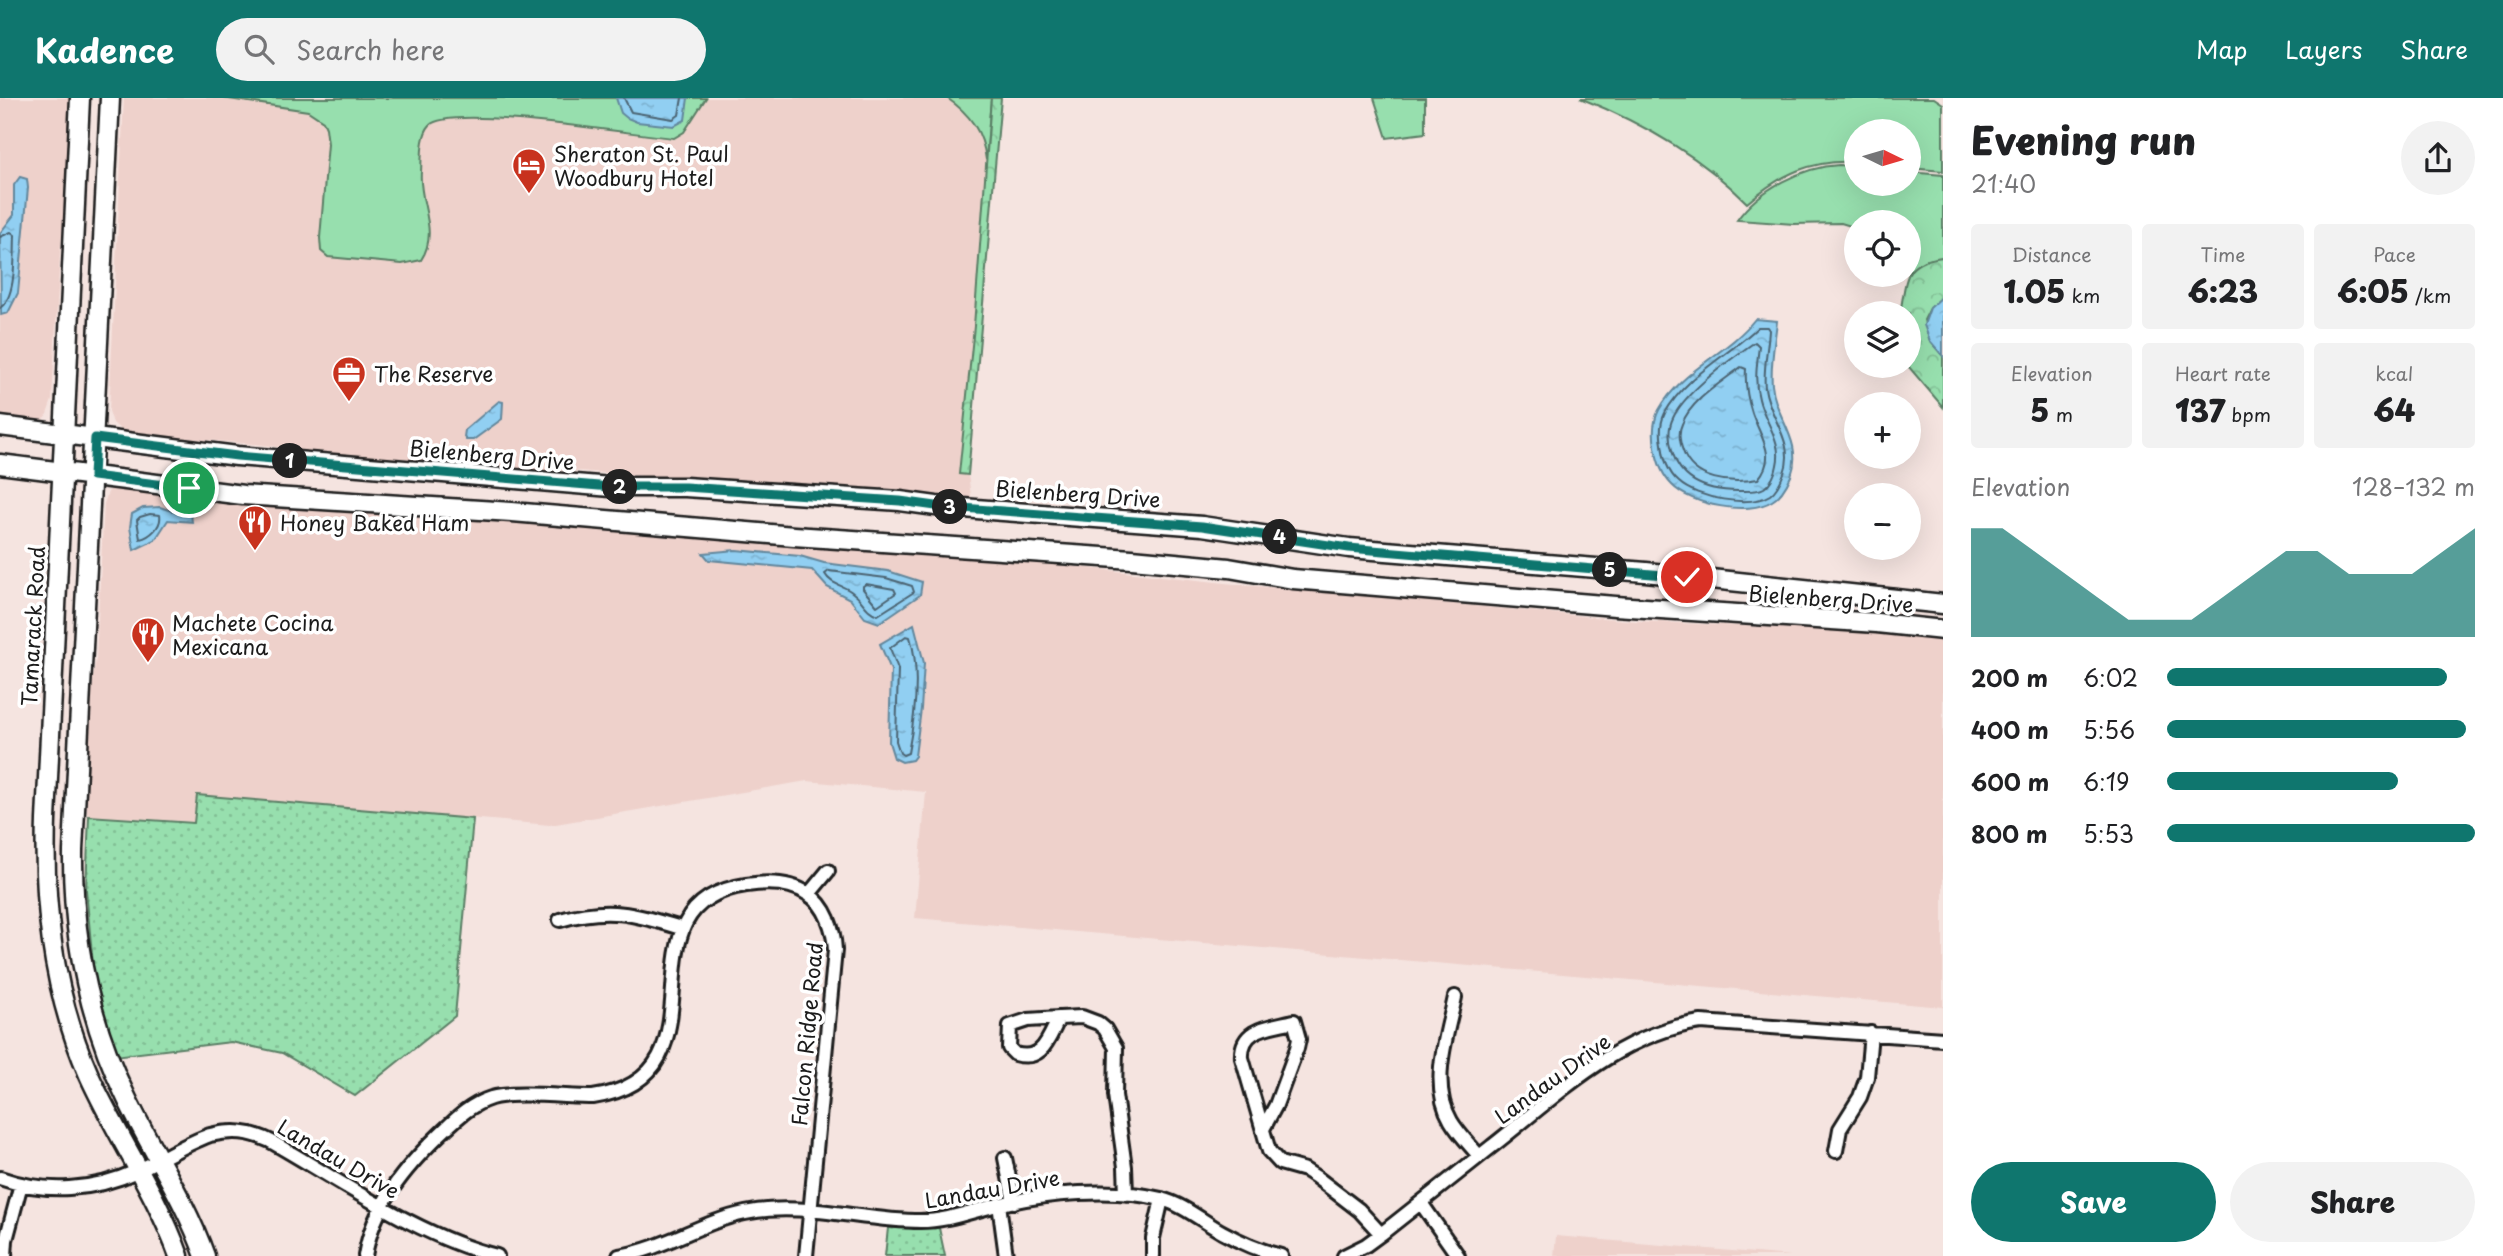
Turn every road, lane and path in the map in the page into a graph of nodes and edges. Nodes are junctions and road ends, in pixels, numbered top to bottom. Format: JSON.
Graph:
{"nodes":[{"id":1,"x":80,"y":98,"type":"edge"},
{"id":2,"x":110,"y":98,"type":"edge"},
{"id":3,"x":0,"y":426,"type":"edge"},
{"id":4,"x":65,"y":433,"type":"junction"},
{"id":5,"x":95,"y":438,"type":"junction"},
{"id":6,"x":0,"y":464,"type":"edge"},
{"id":7,"x":62,"y":471,"type":"junction"},
{"id":8,"x":93,"y":476,"type":"junction"},
{"id":9,"x":1943,"y":604,"type":"edge"},
{"id":10,"x":1943,"y":630,"type":"edge"},
{"id":11,"x":828,"y":871,"type":"dead end"},
{"id":12,"x":809,"y":894,"type":"junction"},
{"id":13,"x":560,"y":920,"type":"dead end"},
{"id":14,"x":681,"y":928,"type":"junction"},
{"id":15,"x":1455,"y":997,"type":"dead end"},
{"id":16,"x":1059,"y":1018,"type":"dead end"},
{"id":17,"x":1871,"y":1033,"type":"junction"},
{"id":18,"x":1943,"y":1039,"type":"edge"},
{"id":19,"x":1263,"y":1129,"type":"junction"},
{"id":20,"x":1836,"y":1152,"type":"dead end"},
{"id":21,"x":1479,"y":1156,"type":"junction"},
{"id":22,"x":1005,"y":1158,"type":"dead end"},
{"id":23,"x":160,"y":1159,"type":"junction"},
{"id":24,"x":139,"y":1170,"type":"junction"},
{"id":25,"x":0,"y":1178,"type":"edge"},
{"id":26,"x":21,"y":1184,"type":"junction"},
{"id":27,"x":1125,"y":1194,"type":"junction"},
{"id":28,"x":1162,"y":1199,"type":"junction"},
{"id":29,"x":1014,"y":1202,"type":"junction"},
{"id":30,"x":1421,"y":1203,"type":"junction"},
{"id":31,"x":999,"y":1204,"type":"junction"},
{"id":32,"x":382,"y":1205,"type":"junction"},
{"id":33,"x":810,"y":1212,"type":"junction"},
{"id":34,"x":1381,"y":1234,"type":"junction"},
{"id":35,"x":5,"y":1256,"type":"edge"},
{"id":36,"x":179,"y":1256,"type":"edge"},
{"id":37,"x":205,"y":1256,"type":"edge"},
{"id":38,"x":365,"y":1256,"type":"edge"},
{"id":39,"x":497,"y":1256,"type":"edge"},
{"id":40,"x":620,"y":1256,"type":"edge"},
{"id":41,"x":806,"y":1256,"type":"edge"},
{"id":42,"x":1006,"y":1256,"type":"edge"},
{"id":43,"x":1153,"y":1256,"type":"edge"},
{"id":44,"x":1281,"y":1256,"type":"edge"},
{"id":45,"x":1344,"y":1256,"type":"edge"},
{"id":46,"x":1458,"y":1256,"type":"edge"}],
"edges":[{"from":1,"to":4,"type":"street","name":"Tamarack Road"},
{"from":2,"to":5,"type":"street"},
{"from":3,"to":4,"type":"street","name":"Bielenberg Drive"},
{"from":4,"to":5,"type":"street","name":"Bielenberg Drive"},
{"from":4,"to":7,"type":"street","name":"Tamarack Road"},
{"from":5,"to":8,"type":"street"},
{"from":5,"to":9,"type":"street","name":"Bielenberg Drive"},
{"from":6,"to":7,"type":"street","name":"Bielenberg Drive"},
{"from":7,"to":8,"type":"street","name":"Bielenberg Drive"},
{"from":7,"to":24,"type":"street","name":"Tamarack Road"},
{"from":8,"to":10,"type":"street","name":"Bielenberg Drive"},
{"from":8,"to":23,"type":"street"},
{"from":11,"to":12,"type":"street"},
{"from":12,"to":14,"type":"street"},
{"from":12,"to":33,"type":"street","name":"Falcon Ridge Road"},
{"from":13,"to":14,"type":"street"},
{"from":14,"to":32,"type":"street"},
{"from":15,"to":21,"type":"street"},
{"from":16,"to":27,"type":"street"},
{"from":17,"to":18,"type":"street","name":"Landau Drive"},
{"from":17,"to":20,"type":"street"},
{"from":17,"to":21,"type":"street","name":"Landau Drive"},
{"from":19,"to":19,"type":"street"},
{"from":19,"to":34,"type":"street"},
{"from":21,"to":30,"type":"street","name":"Landau Drive"},
{"from":22,"to":29,"type":"street"},
{"from":23,"to":24,"type":"street","name":"Landau Drive"},
{"from":23,"to":32,"type":"street","name":"Landau Drive"},
{"from":23,"to":37,"type":"street"},
{"from":24,"to":26,"type":"street","name":"Landau Drive"},
{"from":24,"to":36,"type":"street","name":"Tamarack Road"},
{"from":25,"to":26,"type":"street","name":"Landau Drive"},
{"from":26,"to":35,"type":"street"},
{"from":27,"to":28,"type":"street","name":"Landau Drive"},
{"from":27,"to":29,"type":"street","name":"Landau Drive"},
{"from":28,"to":43,"type":"street"},
{"from":28,"to":44,"type":"street","name":"Landau Drive"},
{"from":29,"to":31,"type":"street","name":"Landau Drive"},
{"from":30,"to":34,"type":"street","name":"Landau Drive"},
{"from":30,"to":46,"type":"street"},
{"from":31,"to":33,"type":"street","name":"Landau Drive"},
{"from":31,"to":42,"type":"street"},
{"from":32,"to":38,"type":"street"},
{"from":32,"to":39,"type":"street","name":"Landau Drive"},
{"from":33,"to":40,"type":"street","name":"Landau Drive"},
{"from":33,"to":41,"type":"street","name":"Falcon Ridge Road"},
{"from":34,"to":45,"type":"street","name":"Landau Drive"}]}
